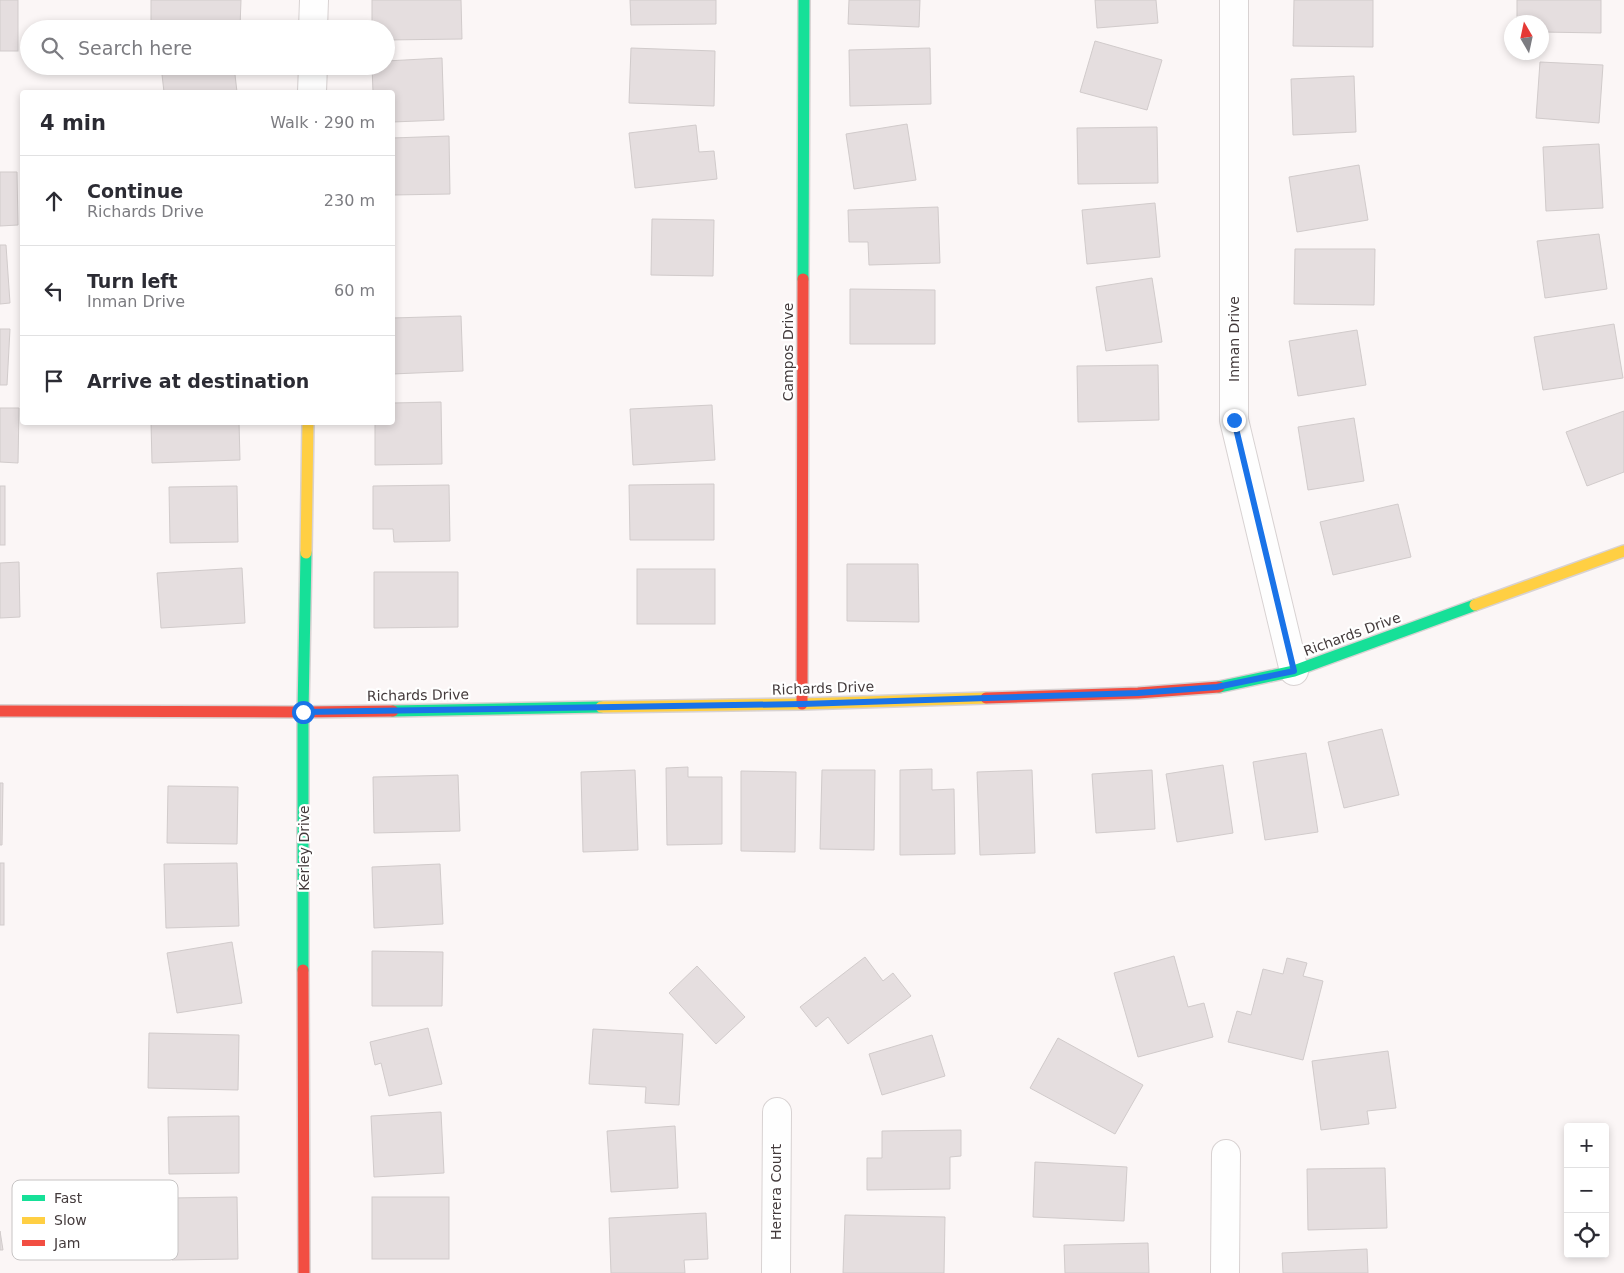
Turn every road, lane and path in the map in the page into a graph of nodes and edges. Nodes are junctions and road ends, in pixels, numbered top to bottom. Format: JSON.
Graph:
{"nodes":[{"id":1,"x":314,"y":0,"type":"edge"},
{"id":2,"x":804,"y":0,"type":"edge"},
{"id":3,"x":1234,"y":0,"type":"edge"},
{"id":4,"x":313,"y":20,"type":"edge"},
{"id":5,"x":313,"y":75,"type":"edge"},
{"id":6,"x":312,"y":90,"type":"edge"},
{"id":7,"x":308,"y":425,"type":"edge"},
{"id":8,"x":1624,"y":551,"type":"edge"},
{"id":9,"x":1294,"y":671,"type":"junction"},
{"id":10,"x":802,"y":704,"type":"junction"},
{"id":11,"x":0,"y":712,"type":"edge"},
{"id":12,"x":303,"y":712,"type":"junction"},
{"id":13,"x":777,"y":1112,"type":"dead end"},
{"id":14,"x":1226,"y":1154,"type":"dead end"},
{"id":15,"x":304,"y":1273,"type":"edge"},
{"id":16,"x":776,"y":1273,"type":"edge"},
{"id":17,"x":1225,"y":1273,"type":"edge"}],
"edges":[{"from":1,"to":4,"type":"street"},
{"from":2,"to":10,"type":"street","name":"Campos Drive"},
{"from":3,"to":9,"type":"street","name":"Inman Drive"},
{"from":5,"to":6,"type":"street"},
{"from":7,"to":12,"type":"street","name":"Kerley Drive"},
{"from":8,"to":9,"type":"street","name":"Richards Drive"},
{"from":9,"to":10,"type":"street","name":"Richards Drive"},
{"from":10,"to":12,"type":"street","name":"Richards Drive"},
{"from":11,"to":12,"type":"street","name":"Richards Drive"},
{"from":12,"to":15,"type":"street","name":"Kerley Drive"},
{"from":13,"to":16,"type":"street","name":"Herrera Court"},
{"from":14,"to":17,"type":"street"}]}
